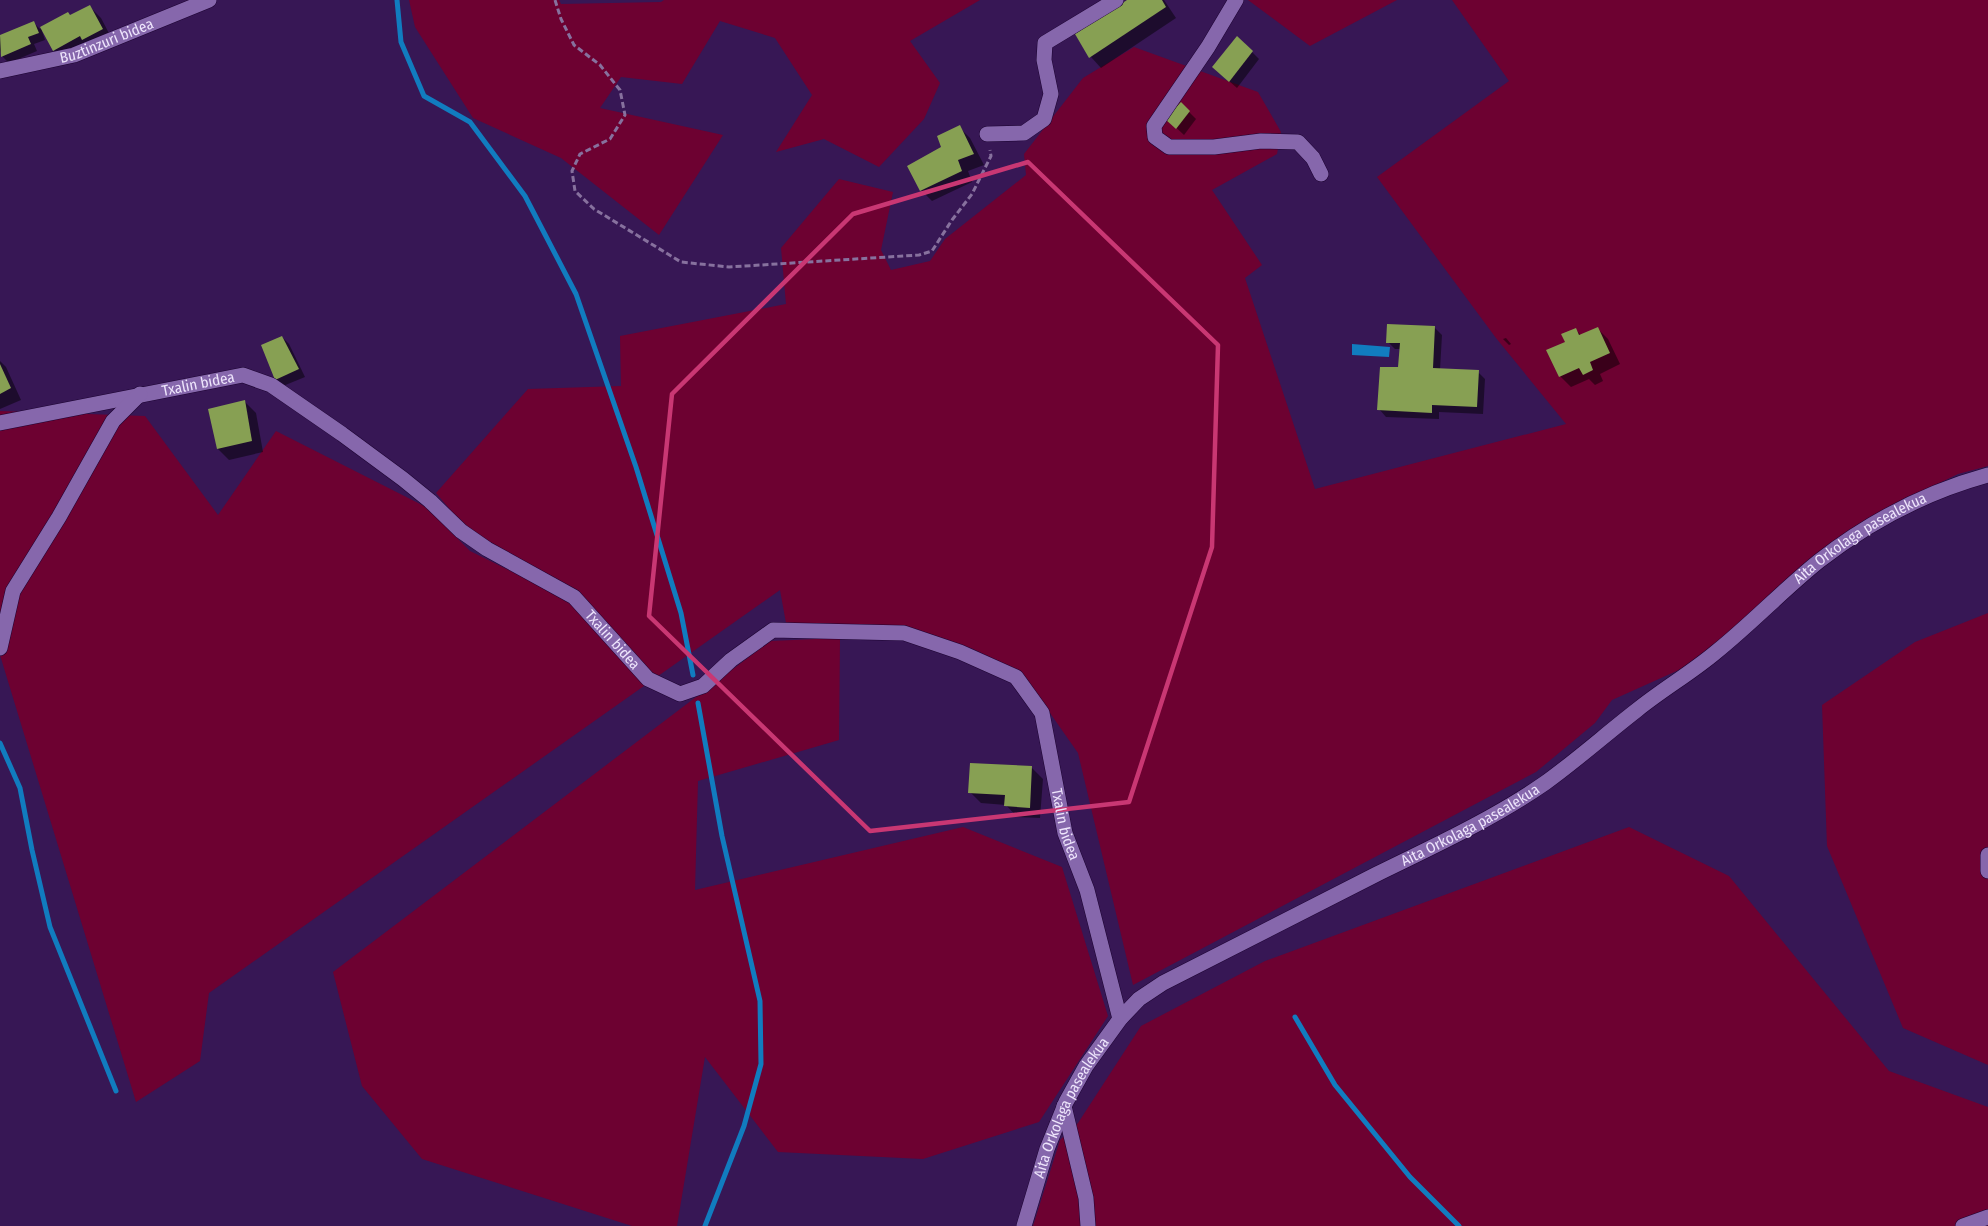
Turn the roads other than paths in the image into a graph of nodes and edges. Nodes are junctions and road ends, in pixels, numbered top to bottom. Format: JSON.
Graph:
{"nodes":[{"id":1,"x":209,"y":0,"type":"edge"},
{"id":2,"x":1116,"y":0,"type":"edge"},
{"id":3,"x":1236,"y":0,"type":"edge"},
{"id":4,"x":0,"y":71,"type":"edge"},
{"id":5,"x":987,"y":134,"type":"road end"},
{"id":6,"x":1321,"y":174,"type":"dead end"},
{"id":7,"x":140,"y":394,"type":"junction"},
{"id":8,"x":0,"y":423,"type":"edge"},
{"id":9,"x":1988,"y":475,"type":"edge"},
{"id":10,"x":0,"y":648,"type":"edge"},
{"id":11,"x":1988,"y":855,"type":"edge"},
{"id":12,"x":1988,"y":871,"type":"edge"},
{"id":13,"x":1120,"y":1019,"type":"junction"},
{"id":14,"x":1064,"y":1106,"type":"junction"},
{"id":15,"x":1988,"y":1217,"type":"edge"},
{"id":16,"x":1024,"y":1226,"type":"edge"},
{"id":17,"x":1088,"y":1226,"type":"edge"},
{"id":18,"x":1964,"y":1226,"type":"edge"}],
"edges":[{"from":1,"to":4,"type":"street","name":"Buztinzuri bidea"},
{"from":2,"to":5,"type":"street"},
{"from":3,"to":6,"type":"street"},
{"from":7,"to":8,"type":"street","name":"Txalin bidea"},
{"from":7,"to":10,"type":"street"},
{"from":7,"to":13,"type":"street","name":"Txalin bidea"},
{"from":9,"to":13,"type":"street","name":"Aita Orkolaga pasealekua"},
{"from":11,"to":12,"type":"street"},
{"from":13,"to":14,"type":"street","name":"Aita Orkolaga pasealekua"},
{"from":14,"to":16,"type":"street","name":"Aita Orkolaga pasealekua"},
{"from":14,"to":17,"type":"street"},
{"from":15,"to":18,"type":"street"}]}
